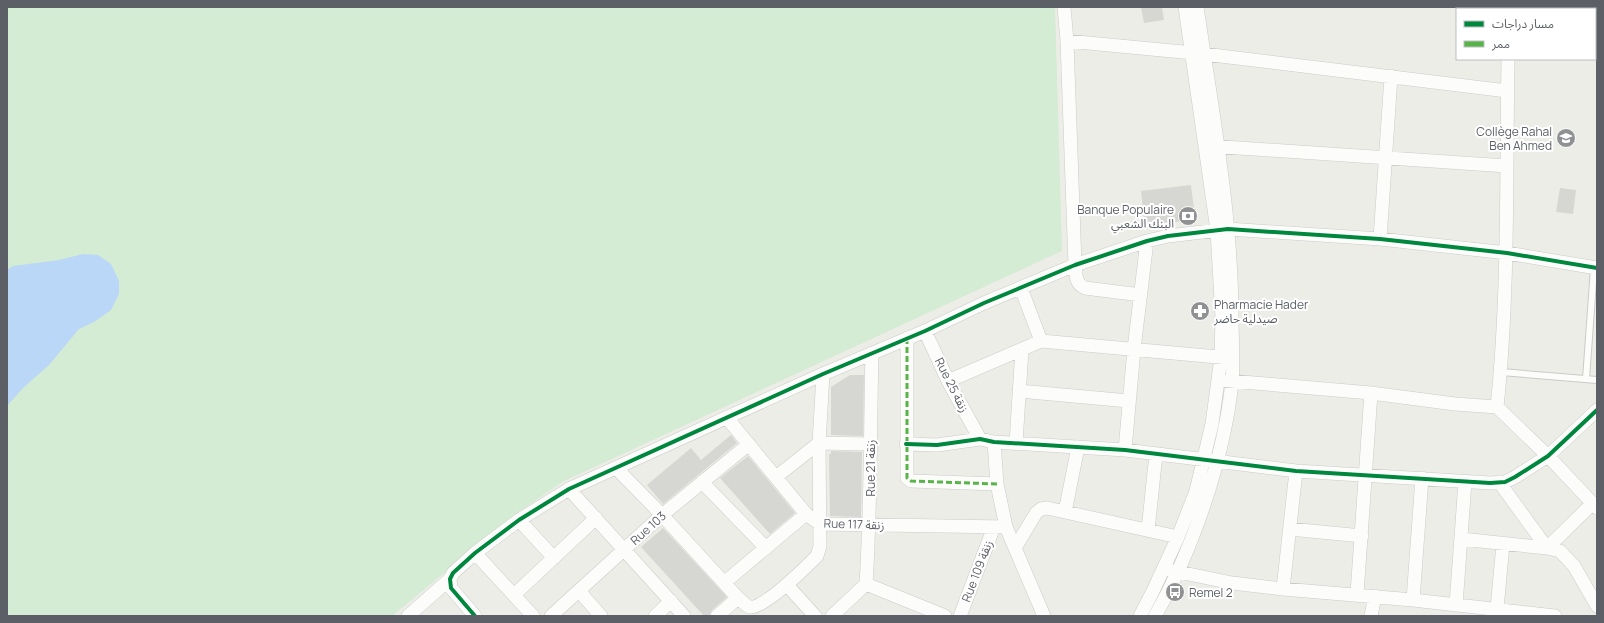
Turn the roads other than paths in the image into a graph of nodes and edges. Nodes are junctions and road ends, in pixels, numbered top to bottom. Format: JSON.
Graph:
{"nodes":[{"id":1,"x":1064,"y":7,"type":"edge"},
{"id":2,"x":1184,"y":7,"type":"edge"},
{"id":3,"x":1198,"y":7,"type":"edge"},
{"id":4,"x":1067,"y":41,"type":"junction"},
{"id":5,"x":1198,"y":53,"type":"junction"},
{"id":6,"x":1508,"y":60,"type":"edge"},
{"id":7,"x":1391,"y":76,"type":"junction"},
{"id":8,"x":1507,"y":91,"type":"junction"},
{"id":9,"x":1211,"y":147,"type":"junction"},
{"id":10,"x":1386,"y":157,"type":"junction"},
{"id":11,"x":1507,"y":166,"type":"junction"},
{"id":12,"x":1223,"y":230,"type":"junction"},
{"id":13,"x":1380,"y":239,"type":"junction"},
{"id":14,"x":1147,"y":241,"type":"junction"},
{"id":15,"x":1507,"y":253,"type":"junction"},
{"id":16,"x":1075,"y":265,"type":"junction"},
{"id":17,"x":1596,"y":268,"type":"edge"},
{"id":18,"x":1021,"y":288,"type":"junction"},
{"id":19,"x":1141,"y":295,"type":"junction"},
{"id":20,"x":925,"y":331,"type":"junction"},
{"id":21,"x":908,"y":338,"type":"junction"},
{"id":22,"x":1041,"y":341,"type":"junction"},
{"id":23,"x":1022,"y":350,"type":"junction"},
{"id":24,"x":1134,"y":350,"type":"junction"},
{"id":25,"x":872,"y":353,"type":"junction"},
{"id":26,"x":1227,"y":358,"type":"junction"},
{"id":27,"x":1501,"y":372,"type":"junction"},
{"id":28,"x":823,"y":374,"type":"junction"},
{"id":29,"x":1586,"y":379,"type":"junction"},
{"id":30,"x":1597,"y":380,"type":"edge"},
{"id":31,"x":948,"y":381,"type":"junction"},
{"id":32,"x":1225,"y":381,"type":"junction"},
{"id":33,"x":1019,"y":391,"type":"junction"},
{"id":34,"x":1371,"y":393,"type":"junction"},
{"id":35,"x":1129,"y":401,"type":"junction"},
{"id":36,"x":1497,"y":407,"type":"junction"},
{"id":37,"x":1596,"y":411,"type":"edge"},
{"id":38,"x":726,"y":418,"type":"junction"},
{"id":39,"x":980,"y":439,"type":"junction"},
{"id":40,"x":994,"y":442,"type":"junction"},
{"id":41,"x":819,"y":443,"type":"junction"},
{"id":42,"x":1016,"y":443,"type":"junction"},
{"id":43,"x":749,"y":444,"type":"junction"},
{"id":44,"x":869,"y":444,"type":"junction"},
{"id":45,"x":906,"y":444,"type":"junction"},
{"id":46,"x":1078,"y":448,"type":"junction"},
{"id":47,"x":1124,"y":450,"type":"junction"},
{"id":48,"x":1156,"y":454,"type":"junction"},
{"id":49,"x":1548,"y":456,"type":"junction"},
{"id":50,"x":1211,"y":460,"type":"junction"},
{"id":51,"x":616,"y":468,"type":"junction"},
{"id":52,"x":1296,"y":471,"type":"junction"},
{"id":53,"x":1367,"y":474,"type":"junction"},
{"id":54,"x":776,"y":476,"type":"junction"},
{"id":55,"x":1422,"y":478,"type":"junction"},
{"id":56,"x":702,"y":482,"type":"junction"},
{"id":57,"x":1465,"y":482,"type":"junction"},
{"id":58,"x":1499,"y":482,"type":"junction"},
{"id":59,"x":996,"y":484,"type":"junction"},
{"id":60,"x":569,"y":488,"type":"junction"},
{"id":61,"x":1595,"y":506,"type":"edge"},
{"id":62,"x":1065,"y":512,"type":"junction"},
{"id":63,"x":662,"y":514,"type":"junction"},
{"id":64,"x":806,"y":514,"type":"junction"},
{"id":65,"x":596,"y":518,"type":"junction"},
{"id":66,"x":519,"y":520,"type":"junction"},
{"id":67,"x":820,"y":524,"type":"junction"},
{"id":68,"x":870,"y":526,"type":"junction"},
{"id":69,"x":1000,"y":527,"type":"junction"},
{"id":70,"x":1290,"y":529,"type":"junction"},
{"id":71,"x":1148,"y":530,"type":"junction"},
{"id":72,"x":1362,"y":536,"type":"junction"},
{"id":73,"x":1178,"y":537,"type":"junction"},
{"id":74,"x":1460,"y":539,"type":"junction"},
{"id":75,"x":1502,"y":544,"type":"junction"},
{"id":76,"x":766,"y":548,"type":"junction"},
{"id":77,"x":1015,"y":548,"type":"junction"},
{"id":78,"x":1547,"y":548,"type":"junction"},
{"id":79,"x":624,"y":549,"type":"junction"},
{"id":80,"x":475,"y":553,"type":"junction"},
{"id":81,"x":554,"y":558,"type":"junction"},
{"id":82,"x":1164,"y":568,"type":"junction"},
{"id":83,"x":1176,"y":573,"type":"junction"},
{"id":84,"x":450,"y":579,"type":"junction"},
{"id":85,"x":725,"y":582,"type":"junction"},
{"id":86,"x":866,"y":584,"type":"junction"},
{"id":87,"x":787,"y":585,"type":"junction"},
{"id":88,"x":1283,"y":589,"type":"junction"},
{"id":89,"x":578,"y":591,"type":"junction"},
{"id":90,"x":1358,"y":594,"type":"junction"},
{"id":91,"x":514,"y":595,"type":"junction"},
{"id":92,"x":1375,"y":596,"type":"junction"},
{"id":93,"x":738,"y":598,"type":"junction"},
{"id":94,"x":1413,"y":600,"type":"junction"},
{"id":95,"x":671,"y":601,"type":"junction"},
{"id":96,"x":1456,"y":604,"type":"junction"},
{"id":97,"x":1597,"y":606,"type":"edge"},
{"id":98,"x":1497,"y":609,"type":"junction"},
{"id":99,"x":408,"y":616,"type":"edge"},
{"id":100,"x":475,"y":616,"type":"edge"},
{"id":101,"x":534,"y":616,"type":"edge"},
{"id":102,"x":551,"y":616,"type":"edge"},
{"id":103,"x":601,"y":616,"type":"edge"},
{"id":104,"x":655,"y":616,"type":"edge"},
{"id":105,"x":684,"y":616,"type":"edge"},
{"id":106,"x":717,"y":616,"type":"edge"},
{"id":107,"x":815,"y":616,"type":"edge"},
{"id":108,"x":832,"y":616,"type":"edge"},
{"id":109,"x":945,"y":616,"type":"edge"},
{"id":110,"x":960,"y":616,"type":"edge"},
{"id":111,"x":1044,"y":616,"type":"edge"},
{"id":112,"x":1140,"y":616,"type":"edge"},
{"id":113,"x":1155,"y":616,"type":"edge"},
{"id":114,"x":1371,"y":616,"type":"edge"},
{"id":115,"x":1555,"y":616,"type":"edge"}],
"edges":[{"from":1,"to":4,"type":"street"},
{"from":2,"to":5,"type":"street"},
{"from":3,"to":5,"type":"street"},
{"from":4,"to":5,"type":"street"},
{"from":4,"to":16,"type":"street"},
{"from":5,"to":7,"type":"street"},
{"from":5,"to":9,"type":"street"},
{"from":6,"to":8,"type":"street"},
{"from":7,"to":8,"type":"street"},
{"from":7,"to":10,"type":"street"},
{"from":8,"to":11,"type":"street"},
{"from":9,"to":10,"type":"street"},
{"from":9,"to":12,"type":"street"},
{"from":10,"to":11,"type":"street"},
{"from":10,"to":13,"type":"street"},
{"from":11,"to":15,"type":"street"},
{"from":12,"to":13,"type":"street"},
{"from":12,"to":14,"type":"street"},
{"from":12,"to":26,"type":"street"},
{"from":13,"to":15,"type":"street"},
{"from":14,"to":16,"type":"street"},
{"from":14,"to":19,"type":"street"},
{"from":15,"to":17,"type":"street"},
{"from":15,"to":27,"type":"street"},
{"from":16,"to":18,"type":"street"},
{"from":16,"to":19,"type":"street"},
{"from":17,"to":29,"type":"lane"},
{"from":18,"to":20,"type":"street"},
{"from":18,"to":22,"type":"street"},
{"from":19,"to":24,"type":"street"},
{"from":20,"to":21,"type":"street"},
{"from":20,"to":31,"type":"street","name":"Rue 25 زنقة"},
{"from":21,"to":25,"type":"street"},
{"from":21,"to":45,"type":"street"},
{"from":22,"to":23,"type":"street"},
{"from":22,"to":24,"type":"street"},
{"from":23,"to":31,"type":"street"},
{"from":23,"to":33,"type":"street"},
{"from":24,"to":26,"type":"street"},
{"from":24,"to":35,"type":"street"},
{"from":25,"to":28,"type":"street"},
{"from":25,"to":44,"type":"street","name":"Rue 21 زنقة"},
{"from":26,"to":32,"type":"street"},
{"from":27,"to":29,"type":"lane"},
{"from":27,"to":36,"type":"street"},
{"from":28,"to":38,"type":"street"},
{"from":28,"to":41,"type":"street"},
{"from":29,"to":30,"type":"lane"},
{"from":31,"to":39,"type":"street","name":"Rue 25 زنقة"},
{"from":32,"to":34,"type":"street"},
{"from":32,"to":50,"type":"street"},
{"from":33,"to":35,"type":"street"},
{"from":33,"to":42,"type":"street"},
{"from":34,"to":36,"type":"street"},
{"from":34,"to":53,"type":"street"},
{"from":35,"to":47,"type":"street"},
{"from":36,"to":49,"type":"street"},
{"from":37,"to":49,"type":"street"},
{"from":38,"to":43,"type":"street","name":"Rue 117 زنقة"},
{"from":38,"to":51,"type":"street"},
{"from":39,"to":40,"type":"street"},
{"from":39,"to":45,"type":"street"},
{"from":40,"to":42,"type":"street"},
{"from":40,"to":59,"type":"street"},
{"from":41,"to":44,"type":"street"},
{"from":41,"to":54,"type":"street"},
{"from":41,"to":67,"type":"street"},
{"from":42,"to":46,"type":"street"},
{"from":43,"to":54,"type":"street","name":"Rue 117 زنقة"},
{"from":43,"to":56,"type":"street","name":"Rue 103"},
{"from":44,"to":68,"type":"street","name":"Rue 21 زنقة"},
{"from":45,"to":59,"type":"street"},
{"from":46,"to":47,"type":"street"},
{"from":46,"to":62,"type":"street"},
{"from":47,"to":48,"type":"street"},
{"from":48,"to":50,"type":"street"},
{"from":48,"to":71,"type":"street"},
{"from":49,"to":58,"type":"street"},
{"from":49,"to":61,"type":"street"},
{"from":50,"to":52,"type":"street"},
{"from":50,"to":73,"type":"street"},
{"from":50,"to":83,"type":"street"},
{"from":51,"to":60,"type":"street"},
{"from":51,"to":63,"type":"street"},
{"from":52,"to":53,"type":"street"},
{"from":52,"to":70,"type":"street"},
{"from":53,"to":55,"type":"street"},
{"from":53,"to":72,"type":"street"},
{"from":54,"to":64,"type":"street","name":"Rue 117 زنقة"},
{"from":55,"to":57,"type":"street"},
{"from":55,"to":94,"type":"street"},
{"from":56,"to":63,"type":"street","name":"Rue 103"},
{"from":56,"to":76,"type":"street"},
{"from":57,"to":58,"type":"street"},
{"from":57,"to":74,"type":"street"},
{"from":58,"to":78,"type":"street"},
{"from":59,"to":69,"type":"street"},
{"from":60,"to":65,"type":"street"},
{"from":60,"to":66,"type":"street"},
{"from":61,"to":78,"type":"street"},
{"from":62,"to":71,"type":"street"},
{"from":62,"to":77,"type":"street"},
{"from":63,"to":79,"type":"street","name":"Rue 103"},
{"from":63,"to":85,"type":"street"},
{"from":64,"to":67,"type":"street","name":"Rue 117 زنقة"},
{"from":64,"to":76,"type":"street"},
{"from":65,"to":79,"type":"street"},
{"from":65,"to":81,"type":"street"},
{"from":66,"to":80,"type":"street"},
{"from":66,"to":81,"type":"street"},
{"from":67,"to":68,"type":"street","name":"Rue 117 زنقة"},
{"from":67,"to":87,"type":"street"},
{"from":68,"to":69,"type":"street","name":"Rue 117 زنقة"},
{"from":68,"to":86,"type":"street","name":"Rue 21 زنقة"},
{"from":69,"to":77,"type":"street"},
{"from":69,"to":110,"type":"street","name":"Rue 109 زنقة"},
{"from":70,"to":72,"type":"street"},
{"from":70,"to":88,"type":"street"},
{"from":71,"to":73,"type":"street"},
{"from":72,"to":90,"type":"street"},
{"from":73,"to":82,"type":"street"},
{"from":74,"to":75,"type":"street"},
{"from":74,"to":96,"type":"street"},
{"from":75,"to":78,"type":"street"},
{"from":75,"to":98,"type":"street"},
{"from":76,"to":85,"type":"street"},
{"from":77,"to":111,"type":"street"},
{"from":78,"to":97,"type":"street"},
{"from":79,"to":89,"type":"street","name":"Rue 103"},
{"from":79,"to":95,"type":"street"},
{"from":80,"to":84,"type":"street"},
{"from":80,"to":91,"type":"street"},
{"from":81,"to":91,"type":"street"},
{"from":82,"to":83,"type":"street"},
{"from":82,"to":112,"type":"street"},
{"from":83,"to":88,"type":"street"},
{"from":83,"to":113,"type":"street"},
{"from":84,"to":99,"type":"street"},
{"from":84,"to":100,"type":"street"},
{"from":85,"to":93,"type":"street"},
{"from":86,"to":108,"type":"street"},
{"from":86,"to":109,"type":"street"},
{"from":87,"to":93,"type":"street"},
{"from":87,"to":107,"type":"street"},
{"from":88,"to":90,"type":"street"},
{"from":89,"to":102,"type":"street","name":"Rue 103"},
{"from":89,"to":103,"type":"street"},
{"from":90,"to":92,"type":"street"},
{"from":91,"to":101,"type":"street"},
{"from":92,"to":94,"type":"street"},
{"from":92,"to":114,"type":"street"},
{"from":93,"to":106,"type":"street"},
{"from":94,"to":96,"type":"street"},
{"from":95,"to":104,"type":"street"},
{"from":95,"to":105,"type":"street"},
{"from":96,"to":98,"type":"street"},
{"from":98,"to":115,"type":"street"}]}
